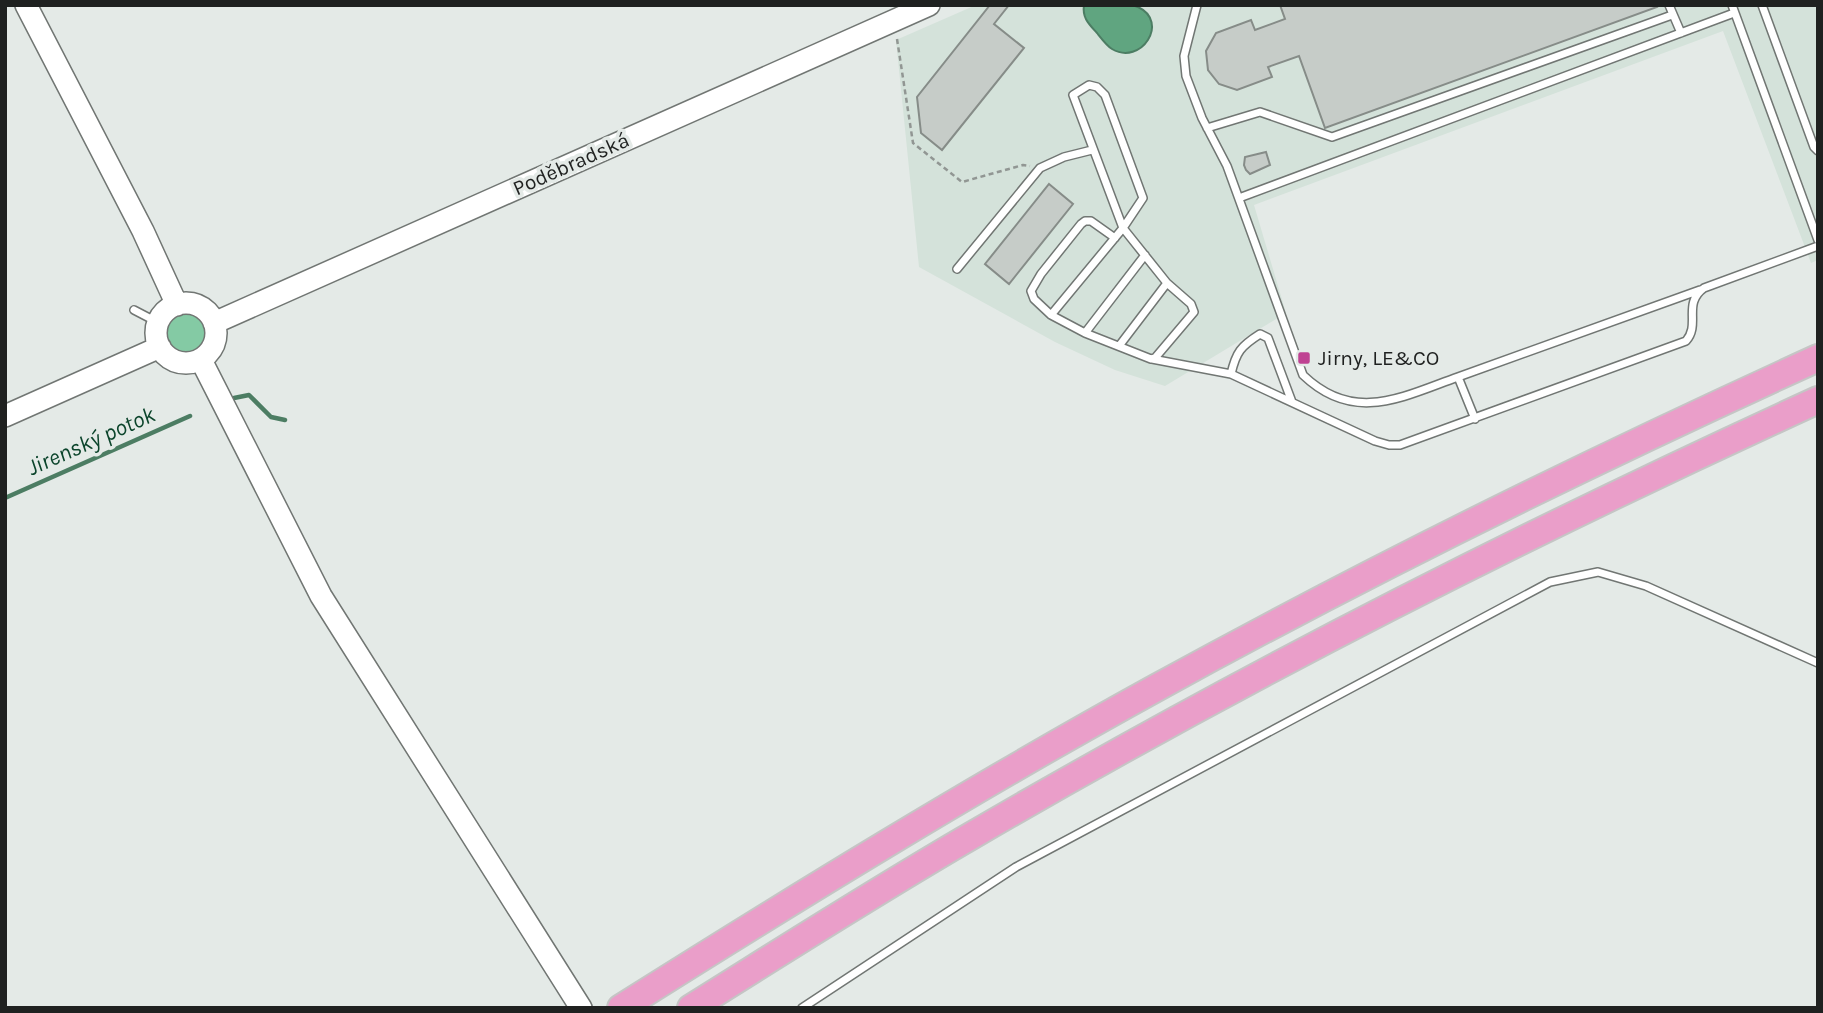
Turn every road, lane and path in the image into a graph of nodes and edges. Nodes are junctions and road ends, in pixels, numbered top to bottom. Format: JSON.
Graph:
{"nodes":[{"id":1,"x":26,"y":5,"type":"edge"},
{"id":2,"x":1197,"y":5,"type":"edge"},
{"id":3,"x":1669,"y":5,"type":"edge"},
{"id":4,"x":1762,"y":5,"type":"edge"},
{"id":5,"x":916,"y":8,"type":"edge"},
{"id":6,"x":1733,"y":9,"type":"edge"},
{"id":7,"x":1672,"y":15,"type":"junction"},
{"id":8,"x":1681,"y":33,"type":"junction"},
{"id":9,"x":1207,"y":128,"type":"junction"},
{"id":10,"x":1092,"y":149,"type":"junction"},
{"id":11,"x":1818,"y":151,"type":"edge"},
{"id":12,"x":1040,"y":168,"type":"junction"},
{"id":13,"x":1239,"y":198,"type":"junction"},
{"id":14,"x":1123,"y":228,"type":"junction"},
{"id":15,"x":1115,"y":238,"type":"junction"},
{"id":16,"x":1818,"y":240,"type":"edge"},
{"id":17,"x":1818,"y":246,"type":"edge"},
{"id":18,"x":1145,"y":256,"type":"junction"},
{"id":19,"x":957,"y":269,"type":"dead end"},
{"id":20,"x":1167,"y":283,"type":"junction"},
{"id":21,"x":1704,"y":288,"type":"junction"},
{"id":22,"x":177,"y":305,"type":"junction"},
{"id":23,"x":134,"y":310,"type":"dead end"},
{"id":24,"x":1051,"y":315,"type":"junction"},
{"id":25,"x":159,"y":323,"type":"junction"},
{"id":26,"x":214,"y":323,"type":"junction"},
{"id":27,"x":1085,"y":333,"type":"junction"},
{"id":28,"x":1119,"y":346,"type":"junction"},
{"id":29,"x":160,"y":347,"type":"junction"},
{"id":30,"x":1818,"y":358,"type":"edge"},
{"id":31,"x":1151,"y":359,"type":"junction"},
{"id":32,"x":201,"y":360,"type":"junction"},
{"id":33,"x":1231,"y":374,"type":"junction"},
{"id":34,"x":1458,"y":377,"type":"junction"},
{"id":35,"x":1818,"y":400,"type":"edge"},
{"id":36,"x":1292,"y":403,"type":"junction"},
{"id":37,"x":5,"y":416,"type":"edge"},
{"id":38,"x":1475,"y":419,"type":"junction"},
{"id":39,"x":1818,"y":663,"type":"edge"},
{"id":40,"x":581,"y":1008,"type":"edge"},
{"id":41,"x":621,"y":1008,"type":"edge"},
{"id":42,"x":691,"y":1008,"type":"edge"},
{"id":43,"x":802,"y":1008,"type":"edge"}],
"edges":[{"from":1,"to":22,"type":"main road"},
{"from":2,"to":9,"type":"lane"},
{"from":3,"to":7,"type":"lane"},
{"from":4,"to":11,"type":"lane"},
{"from":5,"to":12,"type":"path"},
{"from":5,"to":26,"type":"main road","name":"Poděbradská"},
{"from":6,"to":8,"type":"lane"},
{"from":6,"to":16,"type":"lane"},
{"from":7,"to":8,"type":"lane"},
{"from":7,"to":9,"type":"lane"},
{"from":8,"to":13,"type":"lane"},
{"from":9,"to":13,"type":"lane"},
{"from":10,"to":12,"type":"lane"},
{"from":10,"to":14,"type":"lane"},
{"from":10,"to":14,"type":"lane"},
{"from":12,"to":19,"type":"lane"},
{"from":13,"to":34,"type":"lane"},
{"from":14,"to":15,"type":"lane"},
{"from":14,"to":18,"type":"lane"},
{"from":15,"to":24,"type":"lane"},
{"from":15,"to":24,"type":"lane"},
{"from":17,"to":21,"type":"lane"},
{"from":18,"to":20,"type":"lane"},
{"from":18,"to":27,"type":"lane"},
{"from":20,"to":28,"type":"lane"},
{"from":20,"to":31,"type":"lane"},
{"from":21,"to":34,"type":"lane"},
{"from":21,"to":38,"type":"lane"},
{"from":22,"to":25,"type":"main road"},
{"from":22,"to":26,"type":"main road"},
{"from":23,"to":25,"type":"lane"},
{"from":24,"to":27,"type":"lane"},
{"from":25,"to":29,"type":"main road"},
{"from":26,"to":32,"type":"main road"},
{"from":27,"to":28,"type":"lane"},
{"from":28,"to":31,"type":"lane"},
{"from":29,"to":32,"type":"main road"},
{"from":29,"to":37,"type":"main road"},
{"from":30,"to":41,"type":"highway"},
{"from":31,"to":33,"type":"lane"},
{"from":32,"to":40,"type":"main road"},
{"from":33,"to":36,"type":"lane"},
{"from":33,"to":36,"type":"lane"},
{"from":34,"to":38,"type":"lane"},
{"from":35,"to":42,"type":"highway"},
{"from":36,"to":38,"type":"lane"},
{"from":39,"to":43,"type":"lane"}]}
